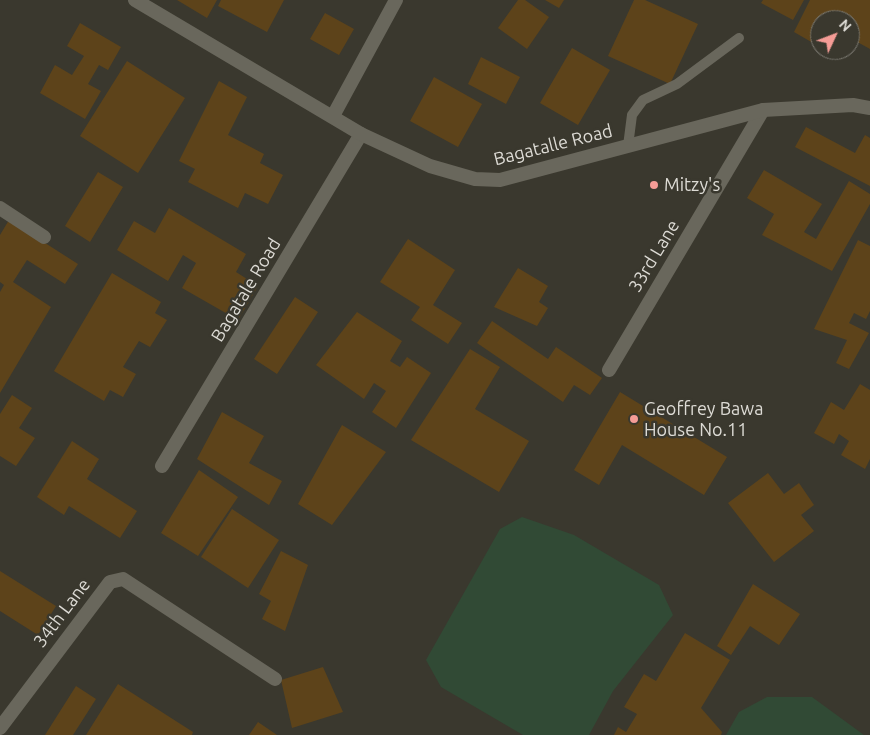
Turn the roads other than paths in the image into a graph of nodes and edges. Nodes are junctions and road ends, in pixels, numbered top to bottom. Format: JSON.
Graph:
{"nodes":[{"id":1,"x":135,"y":0,"type":"edge"},
{"id":2,"x":396,"y":0,"type":"edge"},
{"id":3,"x":739,"y":38,"type":"dead end"},
{"id":4,"x":870,"y":108,"type":"edge"},
{"id":5,"x":763,"y":110,"type":"junction"},
{"id":6,"x":333,"y":116,"type":"junction"},
{"id":7,"x":361,"y":134,"type":"junction"},
{"id":8,"x":628,"y":146,"type":"junction"},
{"id":9,"x":0,"y":208,"type":"edge"},
{"id":10,"x":44,"y":237,"type":"dead end"},
{"id":11,"x":609,"y":370,"type":"dead end"},
{"id":12,"x":162,"y":466,"type":"dead end"},
{"id":13,"x":275,"y":679,"type":"dead end"},
{"id":14,"x":0,"y":728,"type":"edge"}],
"edges":[{"from":1,"to":6,"type":"street","name":"Bagatalle Road"},
{"from":2,"to":6,"type":"street"},
{"from":3,"to":8,"type":"lane"},
{"from":4,"to":5,"type":"street","name":"Bagatalle Road"},
{"from":5,"to":8,"type":"street","name":"Bagatalle Road"},
{"from":5,"to":11,"type":"street","name":"33rd Lane"},
{"from":6,"to":7,"type":"street","name":"Bagatalle Road"},
{"from":7,"to":8,"type":"street","name":"Bagatalle Road"},
{"from":7,"to":12,"type":"street","name":"Bagatale Road"},
{"from":9,"to":10,"type":"street"},
{"from":13,"to":14,"type":"street","name":"34th Lane"}]}
